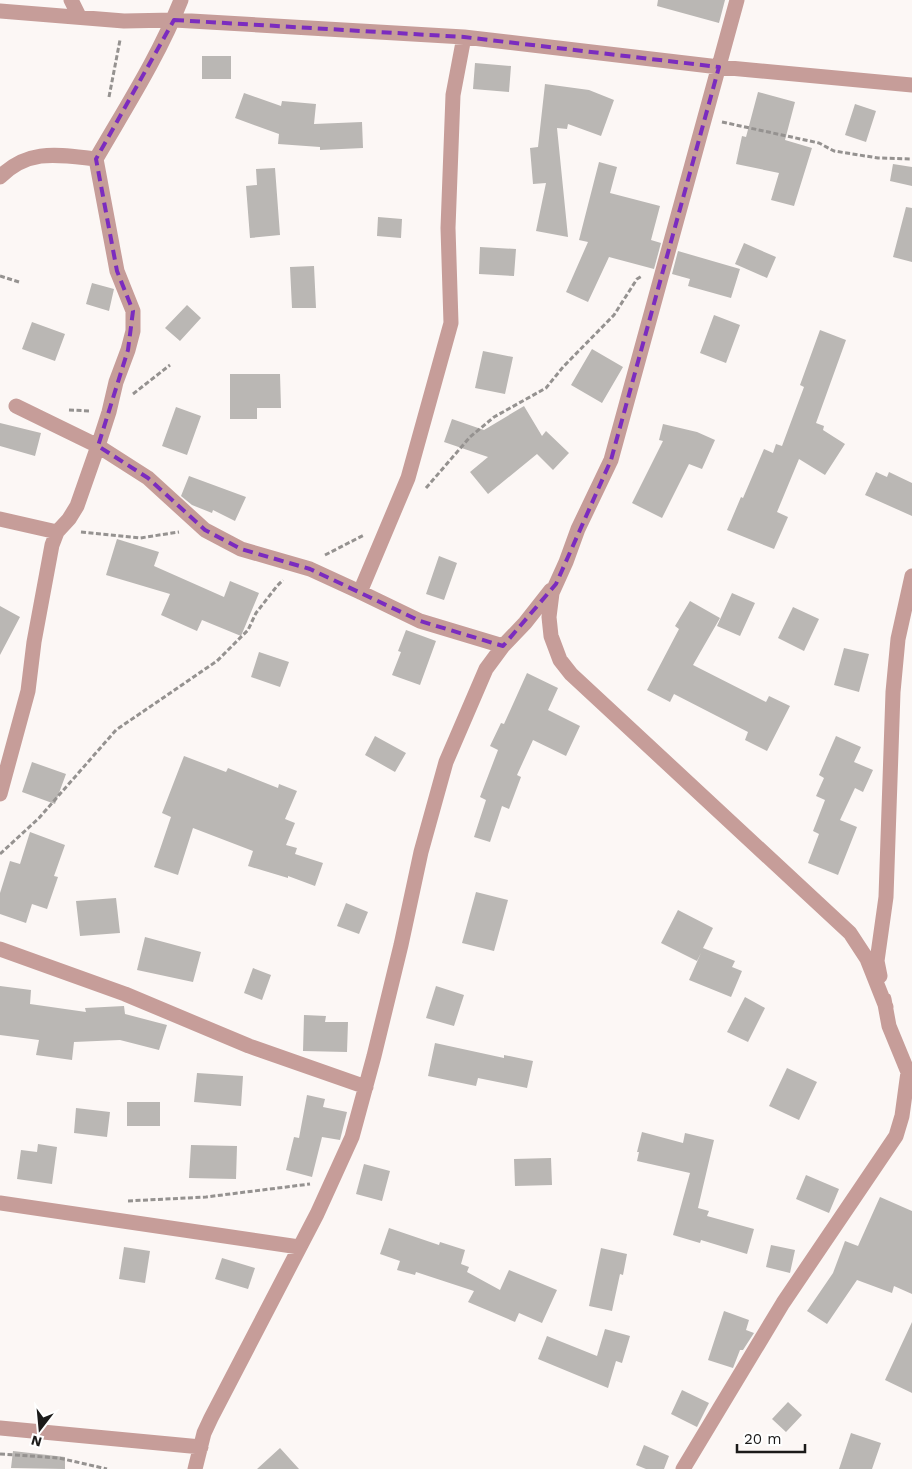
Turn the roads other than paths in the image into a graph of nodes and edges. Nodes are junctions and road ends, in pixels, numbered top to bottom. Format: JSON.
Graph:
{"nodes":[{"id":1,"x":71,"y":0,"type":"edge"},
{"id":2,"x":181,"y":0,"type":"edge"},
{"id":3,"x":738,"y":0,"type":"edge"},
{"id":4,"x":0,"y":11,"type":"edge"},
{"id":5,"x":79,"y":16,"type":"junction"},
{"id":6,"x":174,"y":20,"type":"junction"},
{"id":7,"x":464,"y":37,"type":"junction"},
{"id":8,"x":719,"y":67,"type":"junction"},
{"id":9,"x":912,"y":85,"type":"edge"},
{"id":10,"x":96,"y":159,"type":"junction"},
{"id":11,"x":0,"y":177,"type":"edge"},
{"id":12,"x":16,"y":406,"type":"dead end"},
{"id":13,"x":98,"y":446,"type":"junction"},
{"id":14,"x":0,"y":519,"type":"edge"},
{"id":15,"x":57,"y":532,"type":"junction"},
{"id":16,"x":912,"y":576,"type":"edge"},
{"id":17,"x":556,"y":584,"type":"junction"},
{"id":18,"x":360,"y":592,"type":"junction"},
{"id":19,"x":503,"y":646,"type":"junction"},
{"id":20,"x":0,"y":794,"type":"edge"},
{"id":21,"x":0,"y":949,"type":"edge"},
{"id":22,"x":886,"y":1007,"type":"junction"},
{"id":23,"x":910,"y":1077,"type":"edge"},
{"id":24,"x":366,"y":1087,"type":"junction"},
{"id":25,"x":0,"y":1203,"type":"edge"},
{"id":26,"x":299,"y":1247,"type":"junction"},
{"id":27,"x":0,"y":1428,"type":"edge"},
{"id":28,"x":201,"y":1448,"type":"junction"},
{"id":29,"x":195,"y":1469,"type":"edge"},
{"id":30,"x":683,"y":1469,"type":"edge"}],
"edges":[{"from":1,"to":5,"type":"street"},
{"from":2,"to":6,"type":"street"},
{"from":3,"to":8,"type":"street"},
{"from":4,"to":5,"type":"street"},
{"from":5,"to":6,"type":"street"},
{"from":6,"to":7,"type":"street"},
{"from":6,"to":10,"type":"street"},
{"from":7,"to":8,"type":"street"},
{"from":7,"to":18,"type":"street"},
{"from":8,"to":9,"type":"street"},
{"from":8,"to":17,"type":"street"},
{"from":10,"to":11,"type":"street"},
{"from":10,"to":13,"type":"street"},
{"from":12,"to":13,"type":"street"},
{"from":13,"to":15,"type":"street"},
{"from":13,"to":18,"type":"street"},
{"from":14,"to":15,"type":"street"},
{"from":15,"to":20,"type":"street"},
{"from":16,"to":22,"type":"street"},
{"from":17,"to":19,"type":"street"},
{"from":17,"to":22,"type":"street"},
{"from":18,"to":19,"type":"street"},
{"from":19,"to":24,"type":"street"},
{"from":21,"to":24,"type":"street"},
{"from":22,"to":23,"type":"street"},
{"from":23,"to":30,"type":"street"},
{"from":24,"to":26,"type":"street"},
{"from":25,"to":26,"type":"street"},
{"from":26,"to":28,"type":"street"},
{"from":27,"to":28,"type":"street"},
{"from":28,"to":29,"type":"street"}]}
